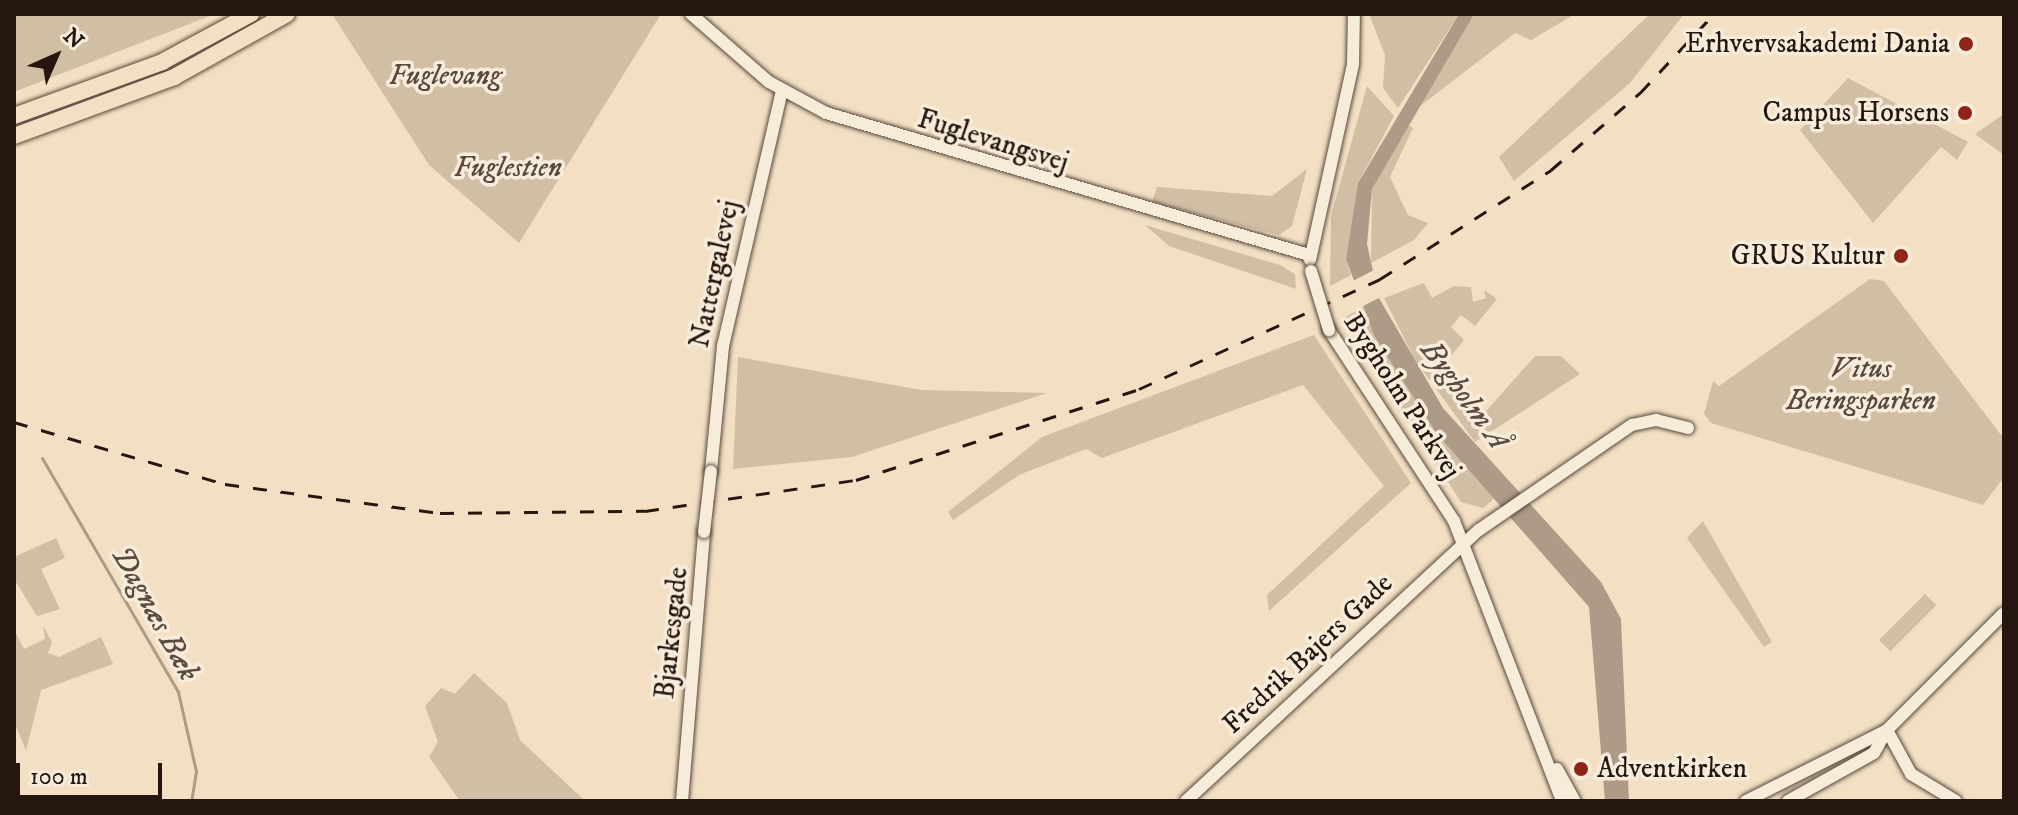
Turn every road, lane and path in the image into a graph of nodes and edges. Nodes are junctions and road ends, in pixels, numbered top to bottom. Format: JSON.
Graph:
{"nodes":[{"id":1,"x":251,"y":14,"type":"edge"},
{"id":2,"x":287,"y":14,"type":"edge"},
{"id":3,"x":691,"y":14,"type":"edge"},
{"id":4,"x":1354,"y":14,"type":"edge"},
{"id":5,"x":782,"y":91,"type":"junction"},
{"id":6,"x":14,"y":116,"type":"edge"},
{"id":7,"x":14,"y":136,"type":"edge"},
{"id":8,"x":1309,"y":255,"type":"junction"},
{"id":9,"x":1688,"y":428,"type":"dead end"},
{"id":10,"x":711,"y":471,"type":"joint"},
{"id":11,"x":1464,"y":543,"type":"junction"},
{"id":12,"x":2004,"y":613,"type":"edge"},
{"id":13,"x":1887,"y":730,"type":"junction"},
{"id":14,"x":1542,"y":742,"type":"junction"},
{"id":15,"x":682,"y":801,"type":"edge"},
{"id":16,"x":1186,"y":801,"type":"edge"},
{"id":17,"x":1562,"y":801,"type":"edge"},
{"id":18,"x":1575,"y":801,"type":"edge"},
{"id":19,"x":1746,"y":801,"type":"edge"},
{"id":20,"x":1788,"y":801,"type":"edge"},
{"id":21,"x":1956,"y":801,"type":"edge"}],
"edges":[{"from":1,"to":6,"type":"main road"},
{"from":2,"to":7,"type":"main road"},
{"from":3,"to":5,"type":"street","name":"Fuglevangsvej"},
{"from":4,"to":8,"type":"street","name":"Bygholm Parkvej"},
{"from":5,"to":8,"type":"street","name":"Fuglevangsvej"},
{"from":5,"to":10,"type":"street","name":"Nattergalevej"},
{"from":8,"to":11,"type":"street","name":"Bygholm Parkvej","bridge":true},
{"from":9,"to":11,"type":"street","name":"Fredrik Bajers Gade"},
{"from":10,"to":15,"type":"street","name":"Bjarkesgade","bridge":true},
{"from":11,"to":14,"type":"street","name":"Bygholm Parkvej"},
{"from":11,"to":16,"type":"street","name":"Fredrik Bajers Gade"},
{"from":12,"to":13,"type":"street"},
{"from":13,"to":19,"type":"street"},
{"from":13,"to":20,"type":"street"},
{"from":13,"to":21,"type":"street"},
{"from":14,"to":17,"type":"street","name":"Bygholm Parkvej"},
{"from":14,"to":18,"type":"street","name":"Bygholm Parkvej"}]}
